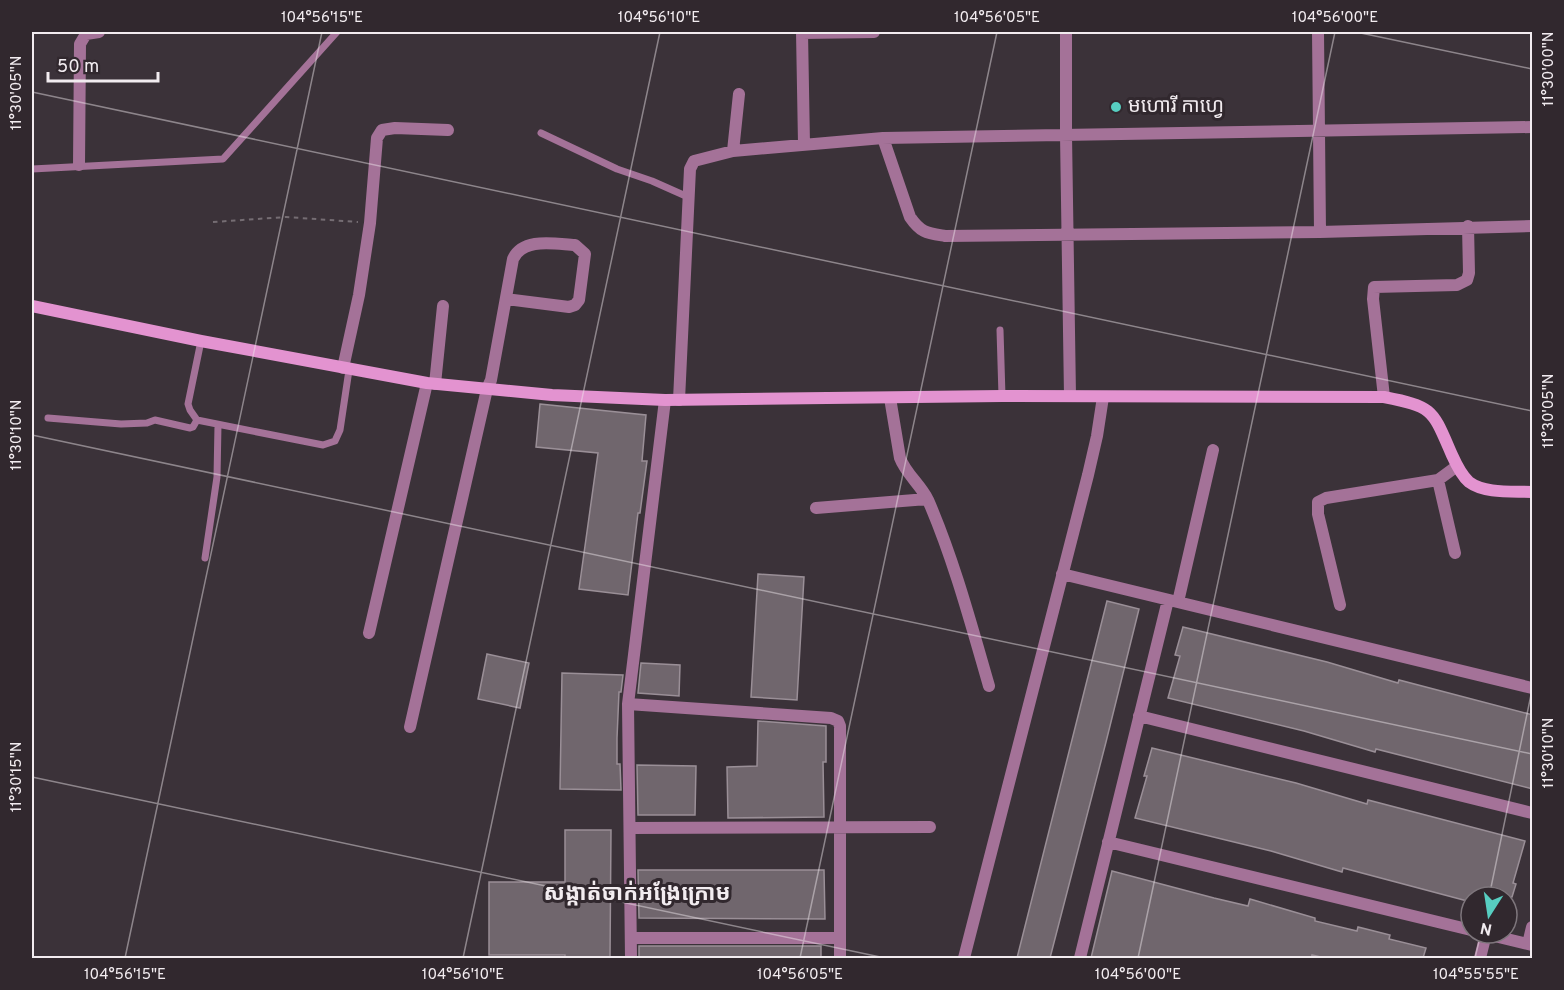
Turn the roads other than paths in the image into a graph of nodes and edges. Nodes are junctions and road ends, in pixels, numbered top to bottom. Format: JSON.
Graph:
{"nodes":[{"id":1,"x":99,"y":32,"type":"edge"},
{"id":2,"x":337,"y":32,"type":"edge"},
{"id":3,"x":802,"y":32,"type":"edge"},
{"id":4,"x":874,"y":32,"type":"edge"},
{"id":5,"x":1066,"y":32,"type":"edge"},
{"id":6,"x":1318,"y":32,"type":"edge"},
{"id":7,"x":739,"y":94,"type":"dead end"},
{"id":8,"x":1533,"y":127,"type":"edge"},
{"id":9,"x":448,"y":130,"type":"dead end"},
{"id":10,"x":1321,"y":132,"type":"junction"},
{"id":11,"x":541,"y":133,"type":"dead end"},
{"id":12,"x":1066,"y":135,"type":"junction"},
{"id":13,"x":883,"y":138,"type":"junction"},
{"id":14,"x":804,"y":144,"type":"junction"},
{"id":15,"x":733,"y":151,"type":"junction"},
{"id":16,"x":79,"y":165,"type":"junction"},
{"id":17,"x":32,"y":169,"type":"edge"},
{"id":18,"x":688,"y":197,"type":"junction"},
{"id":19,"x":1468,"y":226,"type":"junction"},
{"id":20,"x":1533,"y":226,"type":"edge"},
{"id":21,"x":1320,"y":232,"type":"junction"},
{"id":22,"x":1068,"y":236,"type":"junction"},
{"id":23,"x":506,"y":299,"type":"junction"},
{"id":24,"x":32,"y":306,"type":"edge"},
{"id":25,"x":443,"y":306,"type":"dead end"},
{"id":26,"x":1000,"y":330,"type":"dead end"},
{"id":27,"x":201,"y":341,"type":"junction"},
{"id":28,"x":346,"y":369,"type":"junction"},
{"id":29,"x":431,"y":383,"type":"junction"},
{"id":30,"x":487,"y":389,"type":"junction"},
{"id":31,"x":1002,"y":396,"type":"junction"},
{"id":32,"x":1071,"y":396,"type":"junction"},
{"id":33,"x":1103,"y":397,"type":"junction"},
{"id":34,"x":1384,"y":397,"type":"junction"},
{"id":35,"x":890,"y":398,"type":"junction"},
{"id":36,"x":665,"y":400,"type":"junction"},
{"id":37,"x":679,"y":400,"type":"junction"},
{"id":38,"x":48,"y":418,"type":"dead end"},
{"id":39,"x":197,"y":420,"type":"junction"},
{"id":40,"x":218,"y":424,"type":"junction"},
{"id":41,"x":1213,"y":450,"type":"dead end"},
{"id":42,"x":1457,"y":466,"type":"junction"},
{"id":43,"x":1438,"y":480,"type":"junction"},
{"id":44,"x":1533,"y":492,"type":"edge"},
{"id":45,"x":927,"y":499,"type":"junction"},
{"id":46,"x":816,"y":508,"type":"dead end"},
{"id":47,"x":1455,"y":553,"type":"dead end"},
{"id":48,"x":205,"y":558,"type":"dead end"},
{"id":49,"x":1062,"y":574,"type":"junction"},
{"id":50,"x":1173,"y":601,"type":"junction"},
{"id":51,"x":1340,"y":605,"type":"dead end"},
{"id":52,"x":369,"y":633,"type":"dead end"},
{"id":53,"x":989,"y":686,"type":"dead end"},
{"id":54,"x":1533,"y":688,"type":"edge"},
{"id":55,"x":628,"y":704,"type":"junction"},
{"id":56,"x":1139,"y":716,"type":"junction"},
{"id":57,"x":410,"y":727,"type":"dead end"},
{"id":58,"x":1533,"y":813,"type":"edge"},
{"id":59,"x":840,"y":827,"type":"junction"},
{"id":60,"x":930,"y":827,"type":"dead end"},
{"id":61,"x":630,"y":828,"type":"junction"},
{"id":62,"x":1108,"y":842,"type":"junction"},
{"id":63,"x":1459,"y":927,"type":"edge"},
{"id":64,"x":1533,"y":927,"type":"edge"},
{"id":65,"x":631,"y":938,"type":"junction"},
{"id":66,"x":840,"y":938,"type":"junction"},
{"id":67,"x":1530,"y":945,"type":"edge"},
{"id":68,"x":631,"y":958,"type":"edge"},
{"id":69,"x":840,"y":958,"type":"edge"},
{"id":70,"x":964,"y":958,"type":"edge"},
{"id":71,"x":1080,"y":958,"type":"edge"}],
"edges":[{"from":1,"to":16,"type":"street"},
{"from":2,"to":16,"type":"lane"},
{"from":3,"to":4,"type":"street"},
{"from":3,"to":14,"type":"street"},
{"from":5,"to":12,"type":"street"},
{"from":6,"to":10,"type":"street"},
{"from":7,"to":15,"type":"street"},
{"from":8,"to":10,"type":"street"},
{"from":9,"to":28,"type":"street"},
{"from":10,"to":12,"type":"street"},
{"from":10,"to":21,"type":"street"},
{"from":11,"to":18,"type":"lane"},
{"from":12,"to":13,"type":"street"},
{"from":12,"to":22,"type":"street"},
{"from":13,"to":14,"type":"street"},
{"from":13,"to":22,"type":"street"},
{"from":14,"to":15,"type":"street"},
{"from":15,"to":18,"type":"street"},
{"from":16,"to":17,"type":"lane"},
{"from":18,"to":37,"type":"street"},
{"from":19,"to":20,"type":"street"},
{"from":19,"to":21,"type":"street"},
{"from":19,"to":34,"type":"street"},
{"from":21,"to":22,"type":"street"},
{"from":22,"to":32,"type":"street"},
{"from":23,"to":23,"type":"street"},
{"from":23,"to":30,"type":"street"},
{"from":24,"to":27,"type":"street"},
{"from":25,"to":29,"type":"street"},
{"from":26,"to":31,"type":"lane"},
{"from":27,"to":28,"type":"street"},
{"from":27,"to":39,"type":"lane"},
{"from":28,"to":29,"type":"street"},
{"from":28,"to":40,"type":"lane"},
{"from":29,"to":30,"type":"street"},
{"from":29,"to":52,"type":"street"},
{"from":30,"to":36,"type":"street"},
{"from":30,"to":57,"type":"street"},
{"from":31,"to":32,"type":"street"},
{"from":31,"to":35,"type":"street"},
{"from":32,"to":33,"type":"street"},
{"from":33,"to":34,"type":"street"},
{"from":33,"to":49,"type":"street"},
{"from":34,"to":42,"type":"street"},
{"from":35,"to":37,"type":"street"},
{"from":35,"to":45,"type":"street"},
{"from":36,"to":37,"type":"street"},
{"from":36,"to":55,"type":"street"},
{"from":38,"to":39,"type":"lane"},
{"from":39,"to":40,"type":"lane"},
{"from":40,"to":48,"type":"lane"},
{"from":41,"to":50,"type":"street"},
{"from":42,"to":43,"type":"street"},
{"from":42,"to":44,"type":"street"},
{"from":43,"to":47,"type":"street"},
{"from":43,"to":51,"type":"street"},
{"from":45,"to":46,"type":"street"},
{"from":45,"to":53,"type":"street"},
{"from":49,"to":50,"type":"street"},
{"from":49,"to":70,"type":"street"},
{"from":50,"to":54,"type":"street"},
{"from":50,"to":56,"type":"street"},
{"from":55,"to":59,"type":"street"},
{"from":55,"to":61,"type":"street"},
{"from":56,"to":58,"type":"street"},
{"from":56,"to":62,"type":"street"},
{"from":59,"to":60,"type":"street"},
{"from":59,"to":61,"type":"street"},
{"from":59,"to":66,"type":"street"},
{"from":61,"to":65,"type":"street"},
{"from":62,"to":63,"type":"street"},
{"from":62,"to":71,"type":"street"},
{"from":64,"to":67,"type":"street"},
{"from":65,"to":66,"type":"street"},
{"from":65,"to":68,"type":"street"},
{"from":66,"to":69,"type":"street"}]}
